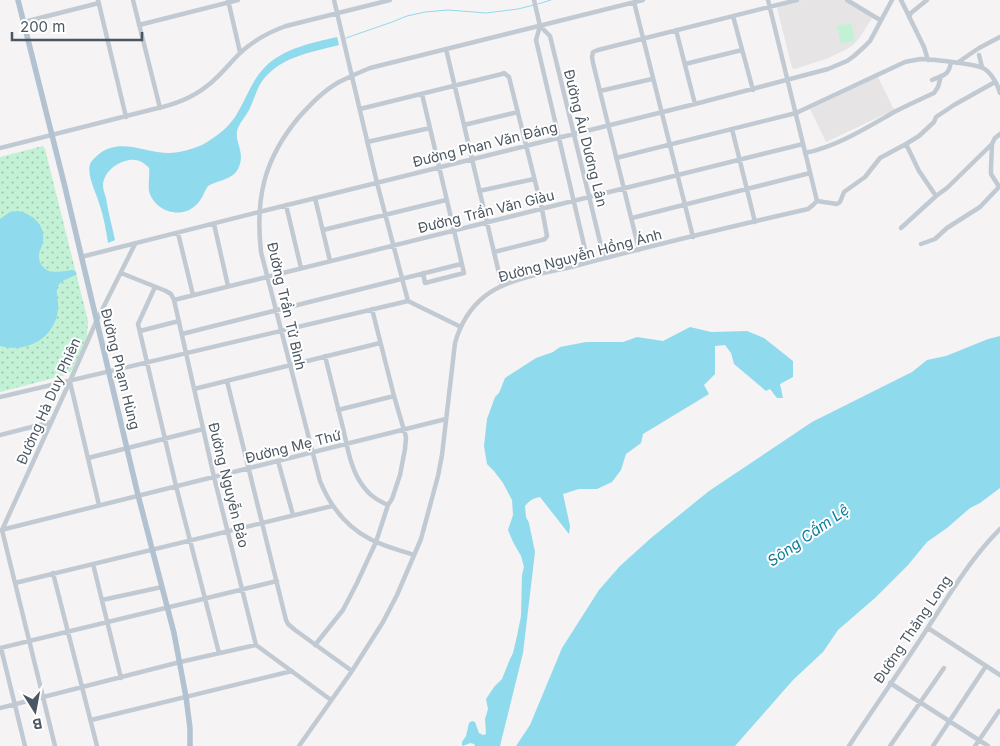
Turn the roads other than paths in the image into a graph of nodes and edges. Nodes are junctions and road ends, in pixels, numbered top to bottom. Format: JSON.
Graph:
{"nodes":[{"id":1,"x":18,"y":0,"type":"edge"},
{"id":2,"x":133,"y":0,"type":"edge"},
{"id":3,"x":238,"y":0,"type":"edge"},
{"id":4,"x":334,"y":0,"type":"edge"},
{"id":5,"x":390,"y":0,"type":"edge"},
{"id":6,"x":534,"y":0,"type":"edge"},
{"id":7,"x":643,"y":0,"type":"edge"},
{"id":8,"x":768,"y":0,"type":"edge"},
{"id":9,"x":797,"y":0,"type":"edge"},
{"id":10,"x":847,"y":0,"type":"edge"},
{"id":11,"x":892,"y":0,"type":"edge"},
{"id":12,"x":900,"y":0,"type":"edge"},
{"id":13,"x":927,"y":0,"type":"edge"},
{"id":14,"x":228,"y":1,"type":"edge"},
{"id":15,"x":98,"y":2,"type":"edge"},
{"id":16,"x":634,"y":2,"type":"junction"},
{"id":17,"x":770,"y":7,"type":"junction"},
{"id":18,"x":337,"y":13,"type":"junction"},
{"id":19,"x":733,"y":16,"type":"junction"},
{"id":20,"x":909,"y":17,"type":"junction"},
{"id":21,"x":880,"y":20,"type":"junction"},
{"id":22,"x":24,"y":22,"type":"junction"},
{"id":23,"x":139,"y":25,"type":"junction"},
{"id":24,"x":540,"y":26,"type":"junction"},
{"id":25,"x":676,"y":30,"type":"junction"},
{"id":26,"x":1000,"y":36,"type":"edge"},
{"id":27,"x":642,"y":39,"type":"junction"},
{"id":28,"x":446,"y":49,"type":"junction"},
{"id":29,"x":742,"y":50,"type":"junction"},
{"id":30,"x":240,"y":52,"type":"junction"},
{"id":31,"x":979,"y":55,"type":"dead end"},
{"id":32,"x":928,"y":60,"type":"junction"},
{"id":33,"x":951,"y":62,"type":"junction"},
{"id":34,"x":957,"y":63,"type":"junction"},
{"id":35,"x":685,"y":64,"type":"junction"},
{"id":36,"x":982,"y":68,"type":"junction"},
{"id":37,"x":352,"y":76,"type":"junction"},
{"id":38,"x":941,"y":76,"type":"junction"},
{"id":39,"x":652,"y":78,"type":"junction"},
{"id":40,"x":788,"y":80,"type":"junction"},
{"id":41,"x":932,"y":80,"type":"dead end"},
{"id":42,"x":995,"y":82,"type":"junction"},
{"id":43,"x":455,"y":86,"type":"junction"},
{"id":44,"x":999,"y":87,"type":"edge"},
{"id":45,"x":753,"y":90,"type":"junction"},
{"id":46,"x":600,"y":91,"type":"junction"},
{"id":47,"x":1000,"y":93,"type":"edge"},
{"id":48,"x":422,"y":94,"type":"junction"},
{"id":49,"x":695,"y":104,"type":"junction"},
{"id":50,"x":160,"y":108,"type":"junction"},
{"id":51,"x":360,"y":109,"type":"junction"},
{"id":52,"x":518,"y":112,"type":"junction"},
{"id":53,"x":661,"y":113,"type":"junction"},
{"id":54,"x":796,"y":113,"type":"junction"},
{"id":55,"x":126,"y":117,"type":"junction"},
{"id":56,"x":464,"y":124,"type":"junction"},
{"id":57,"x":608,"y":126,"type":"junction"},
{"id":58,"x":430,"y":128,"type":"junction"},
{"id":59,"x":732,"y":129,"type":"junction"},
{"id":60,"x":574,"y":134,"type":"junction"},
{"id":61,"x":1000,"y":134,"type":"edge"},
{"id":62,"x":52,"y":136,"type":"junction"},
{"id":63,"x":559,"y":138,"type":"junction"},
{"id":64,"x":367,"y":142,"type":"junction"},
{"id":65,"x":669,"y":144,"type":"junction"},
{"id":66,"x":803,"y":144,"type":"junction"},
{"id":67,"x":906,"y":144,"type":"junction"},
{"id":68,"x":992,"y":144,"type":"junction"},
{"id":69,"x":526,"y":146,"type":"junction"},
{"id":70,"x":0,"y":148,"type":"edge"},
{"id":71,"x":805,"y":154,"type":"junction"},
{"id":72,"x":616,"y":158,"type":"junction"},
{"id":73,"x":472,"y":159,"type":"junction"},
{"id":74,"x":740,"y":160,"type":"junction"},
{"id":75,"x":439,"y":168,"type":"junction"},
{"id":76,"x":810,"y":173,"type":"junction"},
{"id":77,"x":678,"y":176,"type":"junction"},
{"id":78,"x":534,"y":179,"type":"junction"},
{"id":79,"x":377,"y":183,"type":"junction"},
{"id":80,"x":624,"y":188,"type":"junction"},
{"id":81,"x":747,"y":189,"type":"junction"},
{"id":82,"x":480,"y":191,"type":"junction"},
{"id":83,"x":936,"y":196,"type":"junction"},
{"id":84,"x":589,"y":197,"type":"junction"},
{"id":85,"x":315,"y":198,"type":"junction"},
{"id":86,"x":446,"y":200,"type":"junction"},
{"id":87,"x":574,"y":201,"type":"junction"},
{"id":88,"x":816,"y":201,"type":"junction"},
{"id":89,"x":286,"y":205,"type":"junction"},
{"id":90,"x":685,"y":205,"type":"junction"},
{"id":91,"x":542,"y":209,"type":"junction"},
{"id":92,"x":259,"y":212,"type":"junction"},
{"id":93,"x":385,"y":215,"type":"junction"},
{"id":94,"x":632,"y":218,"type":"junction"},
{"id":95,"x":487,"y":222,"type":"junction"},
{"id":96,"x":755,"y":222,"type":"junction"},
{"id":97,"x":214,"y":224,"type":"junction"},
{"id":98,"x":902,"y":228,"type":"dead end"},
{"id":99,"x":323,"y":230,"type":"junction"},
{"id":100,"x":454,"y":231,"type":"junction"},
{"id":101,"x":178,"y":233,"type":"junction"},
{"id":102,"x":693,"y":236,"type":"junction"},
{"id":103,"x":135,"y":244,"type":"junction"},
{"id":104,"x":921,"y":244,"type":"dead end"},
{"id":105,"x":393,"y":246,"type":"junction"},
{"id":106,"x":639,"y":250,"type":"junction"},
{"id":107,"x":494,"y":252,"type":"junction"},
{"id":108,"x":82,"y":258,"type":"junction"},
{"id":109,"x":604,"y":258,"type":"junction"},
{"id":110,"x":330,"y":261,"type":"junction"},
{"id":111,"x":588,"y":262,"type":"junction"},
{"id":112,"x":462,"y":264,"type":"junction"},
{"id":113,"x":301,"y":268,"type":"junction"},
{"id":114,"x":121,"y":274,"type":"junction"},
{"id":115,"x":423,"y":274,"type":"junction"},
{"id":116,"x":266,"y":277,"type":"junction"},
{"id":117,"x":402,"y":279,"type":"junction"},
{"id":118,"x":228,"y":286,"type":"junction"},
{"id":119,"x":502,"y":286,"type":"junction"},
{"id":120,"x":155,"y":287,"type":"junction"},
{"id":121,"x":193,"y":295,"type":"junction"},
{"id":122,"x":174,"y":300,"type":"junction"},
{"id":123,"x":408,"y":301,"type":"junction"},
{"id":124,"x":372,"y":309,"type":"junction"},
{"id":125,"x":275,"y":310,"type":"junction"},
{"id":126,"x":96,"y":322,"type":"junction"},
{"id":127,"x":179,"y":322,"type":"junction"},
{"id":128,"x":461,"y":327,"type":"junction"},
{"id":129,"x":280,"y":330,"type":"junction"},
{"id":130,"x":140,"y":331,"type":"junction"},
{"id":131,"x":182,"y":334,"type":"junction"},
{"id":132,"x":380,"y":343,"type":"junction"},
{"id":133,"x":186,"y":353,"type":"junction"},
{"id":134,"x":325,"y":356,"type":"junction"},
{"id":135,"x":147,"y":363,"type":"junction"},
{"id":136,"x":289,"y":365,"type":"junction"},
{"id":137,"x":109,"y":372,"type":"junction"},
{"id":138,"x":227,"y":380,"type":"junction"},
{"id":139,"x":70,"y":381,"type":"junction"},
{"id":140,"x":194,"y":389,"type":"junction"},
{"id":141,"x":394,"y":396,"type":"junction"},
{"id":142,"x":0,"y":397,"type":"edge"},
{"id":143,"x":338,"y":410,"type":"junction"},
{"id":144,"x":446,"y":419,"type":"junction"},
{"id":145,"x":51,"y":422,"type":"junction"},
{"id":146,"x":203,"y":429,"type":"junction"},
{"id":147,"x":404,"y":430,"type":"junction"},
{"id":148,"x":0,"y":435,"type":"edge"},
{"id":149,"x":165,"y":439,"type":"junction"},
{"id":150,"x":347,"y":444,"type":"junction"},
{"id":151,"x":127,"y":448,"type":"junction"},
{"id":152,"x":312,"y":453,"type":"junction"},
{"id":153,"x":88,"y":458,"type":"junction"},
{"id":154,"x":278,"y":461,"type":"junction"},
{"id":155,"x":249,"y":469,"type":"junction"},
{"id":156,"x":214,"y":477,"type":"junction"},
{"id":157,"x":176,"y":486,"type":"junction"},
{"id":158,"x":138,"y":495,"type":"junction"},
{"id":159,"x":99,"y":505,"type":"junction"},
{"id":160,"x":388,"y":505,"type":"junction"},
{"id":161,"x":332,"y":506,"type":"junction"},
{"id":162,"x":293,"y":515,"type":"junction"},
{"id":163,"x":263,"y":523,"type":"junction"},
{"id":164,"x":1000,"y":529,"type":"edge"},
{"id":165,"x":1,"y":530,"type":"edge"},
{"id":166,"x":228,"y":531,"type":"junction"},
{"id":167,"x":190,"y":540,"type":"junction"},
{"id":168,"x":376,"y":542,"type":"junction"},
{"id":169,"x":153,"y":549,"type":"junction"},
{"id":170,"x":414,"y":555,"type":"junction"},
{"id":171,"x":93,"y":564,"type":"junction"},
{"id":172,"x":53,"y":574,"type":"junction"},
{"id":173,"x":277,"y":581,"type":"junction"},
{"id":174,"x":15,"y":583,"type":"junction"},
{"id":175,"x":162,"y":587,"type":"junction"},
{"id":176,"x":242,"y":589,"type":"junction"},
{"id":177,"x":205,"y":598,"type":"junction"},
{"id":178,"x":102,"y":600,"type":"junction"},
{"id":179,"x":167,"y":608,"type":"junction"},
{"id":180,"x":107,"y":622,"type":"junction"},
{"id":181,"x":928,"y":628,"type":"junction"},
{"id":182,"x":68,"y":632,"type":"junction"},
{"id":183,"x":30,"y":641,"type":"junction"},
{"id":184,"x":256,"y":645,"type":"junction"},
{"id":185,"x":315,"y":645,"type":"junction"},
{"id":186,"x":1,"y":648,"type":"edge"},
{"id":187,"x":219,"y":653,"type":"junction"},
{"id":188,"x":180,"y":662,"type":"junction"},
{"id":189,"x":986,"y":666,"type":"junction"},
{"id":190,"x":944,"y":668,"type":"dead end"},
{"id":191,"x":292,"y":671,"type":"junction"},
{"id":192,"x":352,"y":671,"type":"junction"},
{"id":193,"x":1000,"y":676,"type":"edge"},
{"id":194,"x":121,"y":678,"type":"junction"},
{"id":195,"x":890,"y":683,"type":"junction"},
{"id":196,"x":82,"y":688,"type":"junction"},
{"id":197,"x":186,"y":697,"type":"junction"},
{"id":198,"x":44,"y":698,"type":"junction"},
{"id":199,"x":331,"y":700,"type":"junction"},
{"id":200,"x":920,"y":701,"type":"junction"},
{"id":201,"x":15,"y":705,"type":"junction"},
{"id":202,"x":0,"y":708,"type":"edge"},
{"id":203,"x":999,"y":711,"type":"dead end"},
{"id":204,"x":91,"y":720,"type":"junction"},
{"id":205,"x":949,"y":721,"type":"junction"},
{"id":206,"x":979,"y":740,"type":"junction"},
{"id":207,"x":25,"y":746,"type":"edge"},
{"id":208,"x":56,"y":746,"type":"edge"},
{"id":209,"x":97,"y":746,"type":"edge"},
{"id":210,"x":190,"y":746,"type":"edge"},
{"id":211,"x":299,"y":746,"type":"edge"},
{"id":212,"x":849,"y":746,"type":"edge"},
{"id":213,"x":890,"y":746,"type":"edge"},
{"id":214,"x":933,"y":746,"type":"edge"},
{"id":215,"x":975,"y":746,"type":"edge"},
{"id":216,"x":988,"y":746,"type":"edge"}],
"edges":[{"from":1,"to":22,"type":"main road","name":"Đường Phạm Hùng"},
{"from":2,"to":23,"type":"street"},
{"from":3,"to":14,"type":"street"},
{"from":4,"to":18,"type":"street"},
{"from":5,"to":18,"type":"street"},
{"from":6,"to":24,"type":"street","name":"Đường Âu Dương Lân"},
{"from":7,"to":16,"type":"street","name":"Đường Trần Tử Bình"},
{"from":8,"to":17,"type":"street"},
{"from":9,"to":17,"type":"street"},
{"from":10,"to":21,"type":"street"},
{"from":11,"to":21,"type":"street","name":"Đường Phan Văn Đáng"},
{"from":12,"to":20,"type":"street"},
{"from":13,"to":20,"type":"street"},
{"from":14,"to":23,"type":"street"},
{"from":14,"to":30,"type":"street"},
{"from":15,"to":22,"type":"street"},
{"from":15,"to":55,"type":"street"},
{"from":16,"to":24,"type":"street","name":"Đường Trần Tử Bình"},
{"from":16,"to":27,"type":"street"},
{"from":17,"to":19,"type":"street"},
{"from":17,"to":40,"type":"street"},
{"from":18,"to":30,"type":"street"},
{"from":18,"to":37,"type":"street"},
{"from":19,"to":25,"type":"street"},
{"from":19,"to":29,"type":"street"},
{"from":20,"to":32,"type":"street"},
{"from":21,"to":40,"type":"street","name":"Đường Phan Văn Đáng"},
{"from":22,"to":62,"type":"main road","name":"Đường Phạm Hùng"},
{"from":23,"to":50,"type":"street"},
{"from":24,"to":28,"type":"street","name":"Đường Trần Tử Bình"},
{"from":24,"to":60,"type":"street","name":"Đường Âu Dương Lân"},
{"from":24,"to":63,"type":"street","name":"Đường Âu Dương Lân"},
{"from":25,"to":27,"type":"street"},
{"from":25,"to":35,"type":"street"},
{"from":26,"to":34,"type":"street"},
{"from":27,"to":39,"type":"street"},
{"from":27,"to":46,"type":"street"},
{"from":28,"to":37,"type":"street","name":"Đường Trần Tử Bình"},
{"from":28,"to":43,"type":"street"},
{"from":29,"to":35,"type":"street"},
{"from":29,"to":45,"type":"street"},
{"from":30,"to":50,"type":"street"},
{"from":31,"to":36,"type":"street"},
{"from":32,"to":33,"type":"street"},
{"from":32,"to":54,"type":"street"},
{"from":33,"to":34,"type":"street"},
{"from":33,"to":38,"type":"street"},
{"from":34,"to":36,"type":"street"},
{"from":35,"to":49,"type":"street"},
{"from":36,"to":42,"type":"street"},
{"from":37,"to":51,"type":"street"},
{"from":37,"to":92,"type":"street","name":"Đường Trần Tử Bình"},
{"from":38,"to":41,"type":"street"},
{"from":38,"to":71,"type":"street"},
{"from":39,"to":46,"type":"street"},
{"from":39,"to":53,"type":"street"},
{"from":40,"to":45,"type":"street","name":"Đường Phan Văn Đáng"},
{"from":40,"to":54,"type":"street"},
{"from":42,"to":44,"type":"street"},
{"from":42,"to":67,"type":"street"},
{"from":43,"to":48,"type":"street"},
{"from":43,"to":52,"type":"street"},
{"from":43,"to":56,"type":"street"},
{"from":44,"to":47,"type":"street"},
{"from":45,"to":49,"type":"street","name":"Đường Phan Văn Đáng"},
{"from":46,"to":57,"type":"street"},
{"from":48,"to":51,"type":"street"},
{"from":48,"to":58,"type":"street"},
{"from":49,"to":53,"type":"street","name":"Đường Phan Văn Đáng"},
{"from":50,"to":55,"type":"street"},
{"from":51,"to":64,"type":"street"},
{"from":52,"to":56,"type":"street"},
{"from":52,"to":69,"type":"street"},
{"from":53,"to":57,"type":"street","name":"Đường Phan Văn Đáng"},
{"from":53,"to":65,"type":"street"},
{"from":54,"to":59,"type":"street"},
{"from":54,"to":66,"type":"street"},
{"from":55,"to":62,"type":"street"},
{"from":56,"to":73,"type":"street"},
{"from":57,"to":60,"type":"street","name":"Đường Phan Văn Đáng"},
{"from":57,"to":72,"type":"street"},
{"from":58,"to":64,"type":"street"},
{"from":58,"to":75,"type":"street"},
{"from":59,"to":65,"type":"street"},
{"from":59,"to":74,"type":"street"},
{"from":60,"to":63,"type":"street","name":"Đường Phan Văn Đáng"},
{"from":60,"to":84,"type":"street","name":"Đường Âu Dương Lân"},
{"from":61,"to":68,"type":"street"},
{"from":62,"to":70,"type":"street"},
{"from":62,"to":108,"type":"main road","name":"Đường Phạm Hùng"},
{"from":63,"to":69,"type":"street","name":"Đường Phan Văn Đáng"},
{"from":63,"to":87,"type":"street","name":"Đường Âu Dương Lân"},
{"from":64,"to":79,"type":"street"},
{"from":65,"to":72,"type":"street"},
{"from":65,"to":77,"type":"street"},
{"from":66,"to":71,"type":"street"},
{"from":66,"to":74,"type":"street","name":"Đường Trần Văn Giàu"},
{"from":67,"to":83,"type":"street"},
{"from":67,"to":88,"type":"street"},
{"from":68,"to":83,"type":"street"},
{"from":68,"to":104,"type":"street"},
{"from":69,"to":73,"type":"street","name":"Đường Phan Văn Đáng"},
{"from":69,"to":78,"type":"street"},
{"from":71,"to":76,"type":"street"},
{"from":72,"to":80,"type":"street"},
{"from":73,"to":75,"type":"street","name":"Đường Phan Văn Đáng"},
{"from":73,"to":82,"type":"street"},
{"from":74,"to":77,"type":"street","name":"Đường Trần Văn Giàu"},
{"from":74,"to":81,"type":"street"},
{"from":75,"to":79,"type":"street","name":"Đường Phan Văn Đáng"},
{"from":75,"to":86,"type":"street"},
{"from":76,"to":81,"type":"street"},
{"from":76,"to":88,"type":"street"},
{"from":77,"to":80,"type":"street","name":"Đường Trần Văn Giàu"},
{"from":77,"to":90,"type":"street"},
{"from":78,"to":82,"type":"street"},
{"from":78,"to":91,"type":"street"},
{"from":79,"to":85,"type":"street","name":"Đường Phan Văn Đáng"},
{"from":79,"to":93,"type":"street"},
{"from":80,"to":84,"type":"street","name":"Đường Trần Văn Giàu"},
{"from":80,"to":94,"type":"street"},
{"from":81,"to":90,"type":"street"},
{"from":81,"to":96,"type":"street"},
{"from":82,"to":95,"type":"street"},
{"from":83,"to":98,"type":"street"},
{"from":84,"to":87,"type":"street","name":"Đường Trần Văn Giàu"},
{"from":84,"to":109,"type":"street","name":"Đường Âu Dương Lân"},
{"from":85,"to":89,"type":"street","name":"Đường Phan Văn Đáng"},
{"from":85,"to":99,"type":"street"},
{"from":86,"to":93,"type":"street"},
{"from":86,"to":100,"type":"street"},
{"from":87,"to":91,"type":"street","name":"Đường Trần Văn Giàu"},
{"from":87,"to":111,"type":"street","name":"Đường Âu Dương Lân"},
{"from":88,"to":96,"type":"street","name":"Đường Nguyễn Hồng Ánh"},
{"from":89,"to":92,"type":"street","name":"Đường Phan Văn Đáng"},
{"from":89,"to":113,"type":"street"},
{"from":90,"to":94,"type":"street"},
{"from":90,"to":102,"type":"street"},
{"from":91,"to":95,"type":"street","name":"Đường Trần Văn Giàu"},
{"from":91,"to":107,"type":"street"},
{"from":92,"to":97,"type":"street","name":"Đường Phan Văn Đáng"},
{"from":92,"to":116,"type":"street","name":"Đường Trần Tử Bình"},
{"from":93,"to":99,"type":"street"},
{"from":93,"to":105,"type":"street"},
{"from":94,"to":106,"type":"street"},
{"from":95,"to":100,"type":"street","name":"Đường Trần Văn Giàu"},
{"from":95,"to":107,"type":"street"},
{"from":96,"to":102,"type":"street","name":"Đường Nguyễn Hồng Ánh"},
{"from":97,"to":101,"type":"street","name":"Đường Phan Văn Đáng"},
{"from":97,"to":118,"type":"street"},
{"from":99,"to":110,"type":"street"},
{"from":100,"to":105,"type":"street","name":"Đường Trần Văn Giàu"},
{"from":100,"to":112,"type":"street"},
{"from":101,"to":103,"type":"street","name":"Đường Phan Văn Đáng"},
{"from":101,"to":121,"type":"street"},
{"from":102,"to":106,"type":"street","name":"Đường Nguyễn Hồng Ánh"},
{"from":103,"to":108,"type":"street","name":"Đường Phan Văn Đáng"},
{"from":103,"to":114,"type":"street","name":"Đường Hà Duy Phiên"},
{"from":105,"to":110,"type":"street","name":"Đường Trần Văn Giàu"},
{"from":105,"to":117,"type":"street"},
{"from":106,"to":109,"type":"street","name":"Đường Nguyễn Hồng Ánh"},
{"from":107,"to":119,"type":"street"},
{"from":108,"to":126,"type":"main road","name":"Đường Phạm Hùng"},
{"from":109,"to":111,"type":"street","name":"Đường Nguyễn Hồng Ánh"},
{"from":110,"to":113,"type":"street","name":"Đường Trần Văn Giàu"},
{"from":111,"to":119,"type":"street","name":"Đường Nguyễn Hồng Ánh"},
{"from":112,"to":115,"type":"street"},
{"from":112,"to":115,"type":"street"},
{"from":113,"to":116,"type":"street","name":"Đường Trần Văn Giàu"},
{"from":114,"to":120,"type":"street"},
{"from":114,"to":126,"type":"street","name":"Đường Hà Duy Phiên"},
{"from":115,"to":117,"type":"street"},
{"from":116,"to":118,"type":"street","name":"Đường Trần Văn Giàu"},
{"from":116,"to":125,"type":"street","name":"Đường Trần Tử Bình"},
{"from":117,"to":123,"type":"street"},
{"from":117,"to":125,"type":"street"},
{"from":118,"to":121,"type":"street","name":"Đường Trần Văn Giàu"},
{"from":119,"to":128,"type":"street","name":"Đường Nguyễn Hồng Ánh"},
{"from":120,"to":122,"type":"street"},
{"from":120,"to":130,"type":"street"},
{"from":121,"to":122,"type":"street","name":"Đường Trần Văn Giàu"},
{"from":122,"to":127,"type":"street","name":"Đường Nguyễn Bảo"},
{"from":123,"to":124,"type":"street"},
{"from":123,"to":128,"type":"street"},
{"from":124,"to":129,"type":"street"},
{"from":124,"to":132,"type":"street"},
{"from":125,"to":129,"type":"street","name":"Đường Trần Tử Bình"},
{"from":125,"to":131,"type":"street"},
{"from":126,"to":137,"type":"main road","name":"Đường Phạm Hùng"},
{"from":126,"to":139,"type":"street","name":"Đường Hà Duy Phiên"},
{"from":127,"to":130,"type":"street"},
{"from":127,"to":131,"type":"street","name":"Đường Nguyễn Bảo"},
{"from":128,"to":144,"type":"street","name":"Đường Nguyễn Hồng Ánh"},
{"from":129,"to":133,"type":"street"},
{"from":129,"to":136,"type":"street","name":"Đường Trần Tử Bình"},
{"from":130,"to":135,"type":"street"},
{"from":131,"to":133,"type":"street","name":"Đường Nguyễn Bảo"},
{"from":132,"to":134,"type":"street"},
{"from":132,"to":141,"type":"street"},
{"from":133,"to":135,"type":"street"},
{"from":133,"to":140,"type":"street","name":"Đường Nguyễn Bảo"},
{"from":134,"to":136,"type":"street"},
{"from":134,"to":143,"type":"street"},
{"from":135,"to":137,"type":"street"},
{"from":135,"to":149,"type":"street"},
{"from":136,"to":138,"type":"street"},
{"from":136,"to":152,"type":"street","name":"Đường Trần Tử Bình"},
{"from":137,"to":139,"type":"street"},
{"from":137,"to":151,"type":"main road","name":"Đường Phạm Hùng"},
{"from":138,"to":140,"type":"street"},
{"from":138,"to":155,"type":"street"},
{"from":139,"to":142,"type":"street"},
{"from":139,"to":145,"type":"street","name":"Đường Hà Duy Phiên"},
{"from":139,"to":153,"type":"street"},
{"from":140,"to":146,"type":"street","name":"Đường Nguyễn Bảo"},
{"from":141,"to":143,"type":"street"},
{"from":141,"to":147,"type":"street"},
{"from":143,"to":150,"type":"street"},
{"from":144,"to":147,"type":"street","name":"Đường Mẹ Thứ"},
{"from":144,"to":170,"type":"street","name":"Đường Nguyễn Hồng Ánh"},
{"from":145,"to":148,"type":"street"},
{"from":145,"to":165,"type":"street","name":"Đường Hà Duy Phiên"},
{"from":146,"to":149,"type":"street"},
{"from":146,"to":156,"type":"street","name":"Đường Nguyễn Bảo"},
{"from":147,"to":150,"type":"street","name":"Đường Mẹ Thứ"},
{"from":147,"to":160,"type":"street"},
{"from":149,"to":151,"type":"street"},
{"from":149,"to":157,"type":"street"},
{"from":150,"to":152,"type":"street","name":"Đường Mẹ Thứ"},
{"from":150,"to":160,"type":"street"},
{"from":151,"to":153,"type":"street"},
{"from":151,"to":158,"type":"main road","name":"Đường Phạm Hùng"},
{"from":152,"to":154,"type":"street","name":"Đường Mẹ Thứ"},
{"from":152,"to":161,"type":"street","name":"Đường Trần Tử Bình"},
{"from":153,"to":159,"type":"street"},
{"from":154,"to":155,"type":"street","name":"Đường Mẹ Thứ"},
{"from":154,"to":162,"type":"street"},
{"from":155,"to":156,"type":"street","name":"Đường Mẹ Thứ"},
{"from":155,"to":163,"type":"street"},
{"from":156,"to":157,"type":"street","name":"Đường Mẹ Thứ"},
{"from":156,"to":166,"type":"street","name":"Đường Nguyễn Bảo"},
{"from":157,"to":158,"type":"street","name":"Đường Mẹ Thứ"},
{"from":157,"to":167,"type":"street"},
{"from":158,"to":159,"type":"street","name":"Đường Mẹ Thứ"},
{"from":158,"to":169,"type":"main road","name":"Đường Phạm Hùng"},
{"from":159,"to":165,"type":"street","name":"Đường Mẹ Thứ"},
{"from":160,"to":168,"type":"street"},
{"from":161,"to":162,"type":"street"},
{"from":161,"to":168,"type":"street","name":"Đường Trần Tử Bình"},
{"from":162,"to":163,"type":"street"},
{"from":163,"to":166,"type":"street"},
{"from":163,"to":173,"type":"street"},
{"from":164,"to":181,"type":"street","name":"Đường Thăng Long"},
{"from":165,"to":174,"type":"street"},
{"from":166,"to":167,"type":"street"},
{"from":166,"to":176,"type":"street","name":"Đường Nguyễn Bảo"},
{"from":167,"to":169,"type":"street"},
{"from":167,"to":177,"type":"street"},
{"from":168,"to":170,"type":"street","name":"Đường Trần Tử Bình"},
{"from":168,"to":185,"type":"street"},
{"from":169,"to":171,"type":"street"},
{"from":169,"to":175,"type":"main road","name":"Đường Phạm Hùng"},
{"from":170,"to":192,"type":"street","name":"Đường Nguyễn Hồng Ánh"},
{"from":171,"to":172,"type":"street"},
{"from":171,"to":178,"type":"street"},
{"from":172,"to":174,"type":"street"},
{"from":172,"to":182,"type":"street"},
{"from":173,"to":176,"type":"street"},
{"from":173,"to":185,"type":"street"},
{"from":174,"to":183,"type":"street"},
{"from":175,"to":178,"type":"street"},
{"from":175,"to":179,"type":"main road","name":"Đường Phạm Hùng"},
{"from":176,"to":177,"type":"street"},
{"from":176,"to":184,"type":"street","name":"Đường Nguyễn Bảo"},
{"from":177,"to":179,"type":"street"},
{"from":177,"to":187,"type":"street"},
{"from":178,"to":180,"type":"street"},
{"from":179,"to":180,"type":"street"},
{"from":179,"to":188,"type":"main road","name":"Đường Phạm Hùng"},
{"from":180,"to":182,"type":"street"},
{"from":180,"to":194,"type":"street"},
{"from":181,"to":189,"type":"street"},
{"from":181,"to":195,"type":"street","name":"Đường Thăng Long"},
{"from":182,"to":183,"type":"street"},
{"from":182,"to":196,"type":"street"},
{"from":183,"to":186,"type":"street"},
{"from":183,"to":198,"type":"street"},
{"from":184,"to":187,"type":"street"},
{"from":184,"to":191,"type":"street"},
{"from":185,"to":192,"type":"street"},
{"from":186,"to":201,"type":"street"},
{"from":187,"to":188,"type":"street"},
{"from":188,"to":194,"type":"street"},
{"from":188,"to":197,"type":"main road","name":"Đường Phạm Hùng"},
{"from":189,"to":193,"type":"street"},
{"from":189,"to":205,"type":"street"},
{"from":190,"to":200,"type":"street"},
{"from":191,"to":197,"type":"street"},
{"from":191,"to":199,"type":"street"},
{"from":192,"to":199,"type":"street","name":"Đường Nguyễn Hồng Ánh"},
{"from":194,"to":196,"type":"street"},
{"from":195,"to":200,"type":"street"},
{"from":195,"to":212,"type":"street","name":"Đường Thăng Long"},
{"from":196,"to":198,"type":"street"},
{"from":196,"to":204,"type":"street"},
{"from":197,"to":204,"type":"street"},
{"from":197,"to":210,"type":"main road","name":"Đường Phạm Hùng"},
{"from":198,"to":201,"type":"street"},
{"from":198,"to":208,"type":"street"},
{"from":199,"to":211,"type":"street","name":"Đường Nguyễn Hồng Ánh"},
{"from":200,"to":205,"type":"street"},
{"from":200,"to":213,"type":"street"},
{"from":201,"to":202,"type":"street"},
{"from":201,"to":207,"type":"street"},
{"from":203,"to":206,"type":"street"},
{"from":204,"to":209,"type":"street"},
{"from":205,"to":206,"type":"street"},
{"from":205,"to":214,"type":"street"},
{"from":206,"to":215,"type":"street"},
{"from":206,"to":216,"type":"street"}]}
